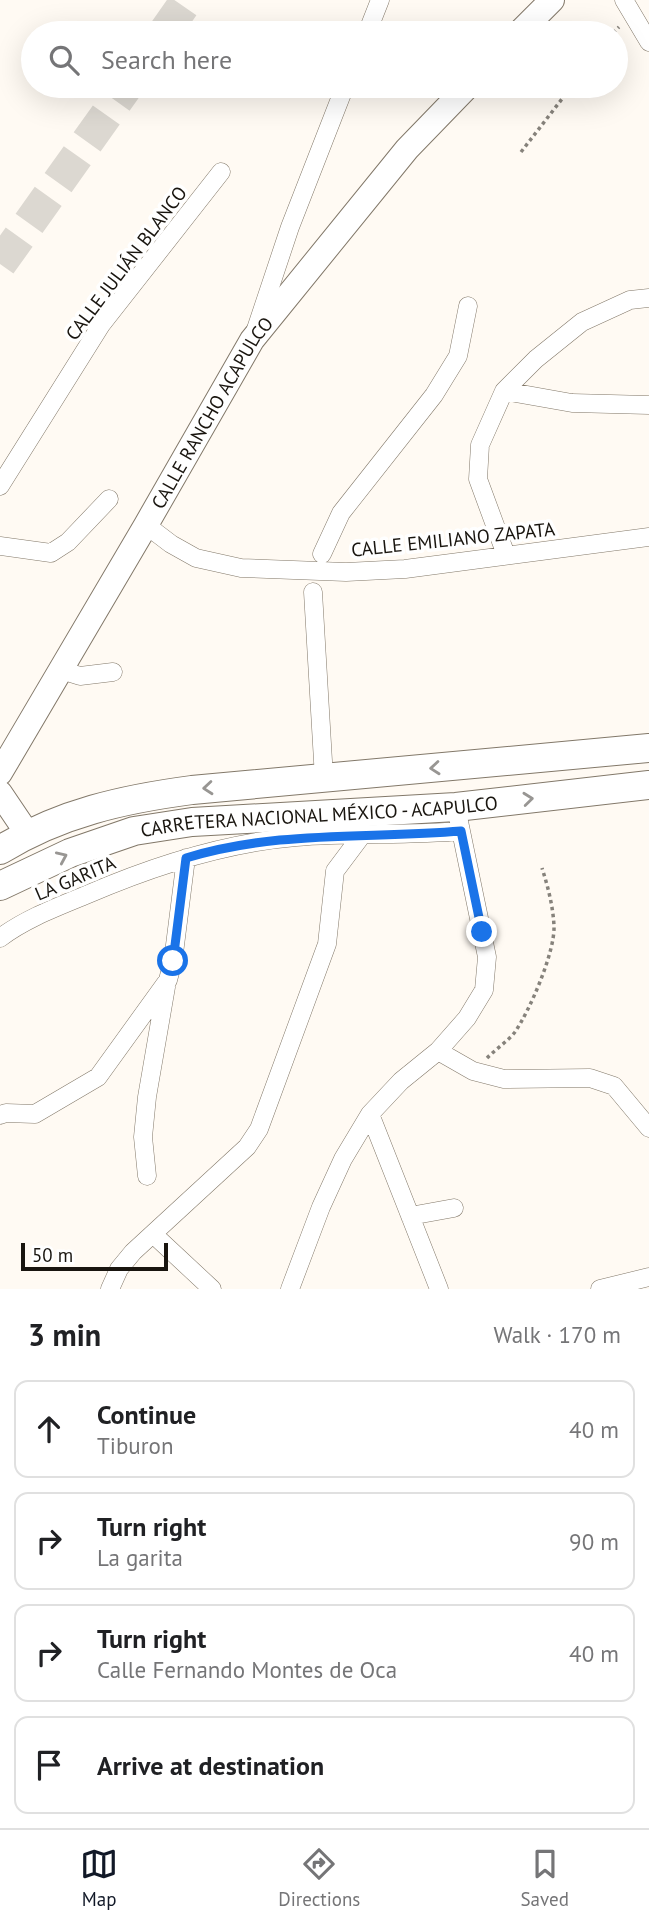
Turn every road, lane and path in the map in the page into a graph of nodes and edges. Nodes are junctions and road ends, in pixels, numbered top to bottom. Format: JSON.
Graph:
{"nodes":[{"id":1,"x":380,"y":0,"type":"edge"},
{"id":2,"x":551,"y":0,"type":"edge"},
{"id":3,"x":624,"y":0,"type":"edge"},
{"id":4,"x":372,"y":21,"type":"edge"},
{"id":5,"x":531,"y":21,"type":"edge"},
{"id":6,"x":649,"y":42,"type":"edge"},
{"id":7,"x":340,"y":98,"type":"edge"},
{"id":8,"x":456,"y":98,"type":"edge"},
{"id":9,"x":563,"y":98,"type":"edge"},
{"id":10,"x":521,"y":152,"type":"dead end"},
{"id":11,"x":221,"y":172,"type":"dead end"},
{"id":12,"x":649,"y":298,"type":"edge"},
{"id":13,"x":468,"y":306,"type":"dead end"},
{"id":14,"x":252,"y":340,"type":"junction"},
{"id":15,"x":504,"y":391,"type":"junction"},
{"id":16,"x":649,"y":405,"type":"edge"},
{"id":17,"x":0,"y":486,"type":"edge"},
{"id":18,"x":109,"y":499,"type":"dead end"},
{"id":19,"x":146,"y":525,"type":"junction"},
{"id":20,"x":649,"y":537,"type":"edge"},
{"id":21,"x":0,"y":546,"type":"edge"},
{"id":22,"x":322,"y":554,"type":"dead end"},
{"id":23,"x":506,"y":555,"type":"junction"},
{"id":24,"x":313,"y":592,"type":"dead end"},
{"id":25,"x":61,"y":670,"type":"junction"},
{"id":26,"x":113,"y":672,"type":"dead end"},
{"id":27,"x":649,"y":748,"type":"edge"},
{"id":28,"x":0,"y":773,"type":"edge"},
{"id":29,"x":324,"y":778,"type":"junction"},
{"id":30,"x":649,"y":785,"type":"edge"},
{"id":31,"x":0,"y":793,"type":"edge"},
{"id":32,"x":459,"y":819,"type":"junction"},
{"id":33,"x":27,"y":833,"type":"junction"},
{"id":34,"x":362,"y":835,"type":"junction"},
{"id":35,"x":0,"y":850,"type":"edge"},
{"id":36,"x":186,"y":858,"type":"junction"},
{"id":37,"x":542,"y":868,"type":"dead end"},
{"id":38,"x":0,"y":886,"type":"edge"},
{"id":39,"x":0,"y":938,"type":"edge"},
{"id":40,"x":168,"y":980,"type":"junction"},
{"id":41,"x":438,"y":1051,"type":"junction"},
{"id":42,"x":473,"y":1071,"type":"junction"},
{"id":43,"x":370,"y":1114,"type":"junction"},
{"id":44,"x":0,"y":1115,"type":"edge"},
{"id":45,"x":649,"y":1128,"type":"edge"},
{"id":46,"x":147,"y":1176,"type":"dead end"},
{"id":47,"x":454,"y":1208,"type":"dead end"},
{"id":48,"x":410,"y":1216,"type":"junction"},
{"id":49,"x":153,"y":1234,"type":"junction"},
{"id":50,"x":649,"y":1277,"type":"edge"},
{"id":51,"x":110,"y":1289,"type":"edge"},
{"id":52,"x":212,"y":1289,"type":"edge"},
{"id":53,"x":290,"y":1289,"type":"edge"},
{"id":54,"x":439,"y":1289,"type":"edge"},
{"id":55,"x":600,"y":1289,"type":"edge"}],
"edges":[{"from":1,"to":4,"type":"street"},
{"from":2,"to":5,"type":"main road"},
{"from":3,"to":6,"type":"street"},
{"from":7,"to":14,"type":"street"},
{"from":8,"to":14,"type":"main road","name":"CALLE RANCHO ACAPULCO"},
{"from":9,"to":10,"type":"path"},
{"from":11,"to":17,"type":"street","name":"CALLE JULIÁN BLANCO"},
{"from":12,"to":15,"type":"street"},
{"from":13,"to":22,"type":"street"},
{"from":14,"to":19,"type":"main road","name":"CALLE RANCHO ACAPULCO"},
{"from":15,"to":16,"type":"street"},
{"from":15,"to":23,"type":"street"},
{"from":18,"to":21,"type":"street"},
{"from":19,"to":23,"type":"street","name":"CALLE EMILIANO ZAPATA"},
{"from":19,"to":25,"type":"main road","name":"CALLE RANCHO ACAPULCO"},
{"from":20,"to":23,"type":"street","name":"CALLE EMILIANO ZAPATA"},
{"from":24,"to":29,"type":"street"},
{"from":25,"to":26,"type":"street"},
{"from":25,"to":28,"type":"main road","name":"CALLE RANCHO ACAPULCO"},
{"from":27,"to":29,"type":"main road","name":"CARRETERA NACIONAL MÉXICO - ACAPULCO","one_way":true},
{"from":29,"to":33,"type":"main road","name":"CARRETERA NACIONAL MÉXICO - ACAPULCO","one_way":true},
{"from":32,"to":30,"type":"main road","name":"CARRETERA NACIONAL MÉXICO - ACAPULCO","one_way":true},
{"from":31,"to":33,"type":"main road"},
{"from":32,"to":34,"type":"street","name":"LA GARITA"},
{"from":38,"to":32,"type":"main road","name":"CARRETERA NACIONAL MÉXICO - ACAPULCO","one_way":true},
{"from":32,"to":41,"type":"street"},
{"from":33,"to":35,"type":"main road","name":"CARRETERA NACIONAL MÉXICO - ACAPULCO"},
{"from":34,"to":36,"type":"street","name":"LA GARITA"},
{"from":34,"to":49,"type":"street"},
{"from":36,"to":39,"type":"street","name":"LA GARITA"},
{"from":36,"to":40,"type":"street"},
{"from":37,"to":42,"type":"path"},
{"from":40,"to":44,"type":"street"},
{"from":40,"to":46,"type":"street"},
{"from":41,"to":42,"type":"street"},
{"from":41,"to":43,"type":"street"},
{"from":42,"to":45,"type":"street"},
{"from":43,"to":48,"type":"street"},
{"from":43,"to":53,"type":"street"},
{"from":47,"to":48,"type":"street"},
{"from":48,"to":54,"type":"street"},
{"from":49,"to":51,"type":"street"},
{"from":49,"to":52,"type":"street"},
{"from":50,"to":55,"type":"street"}]}
